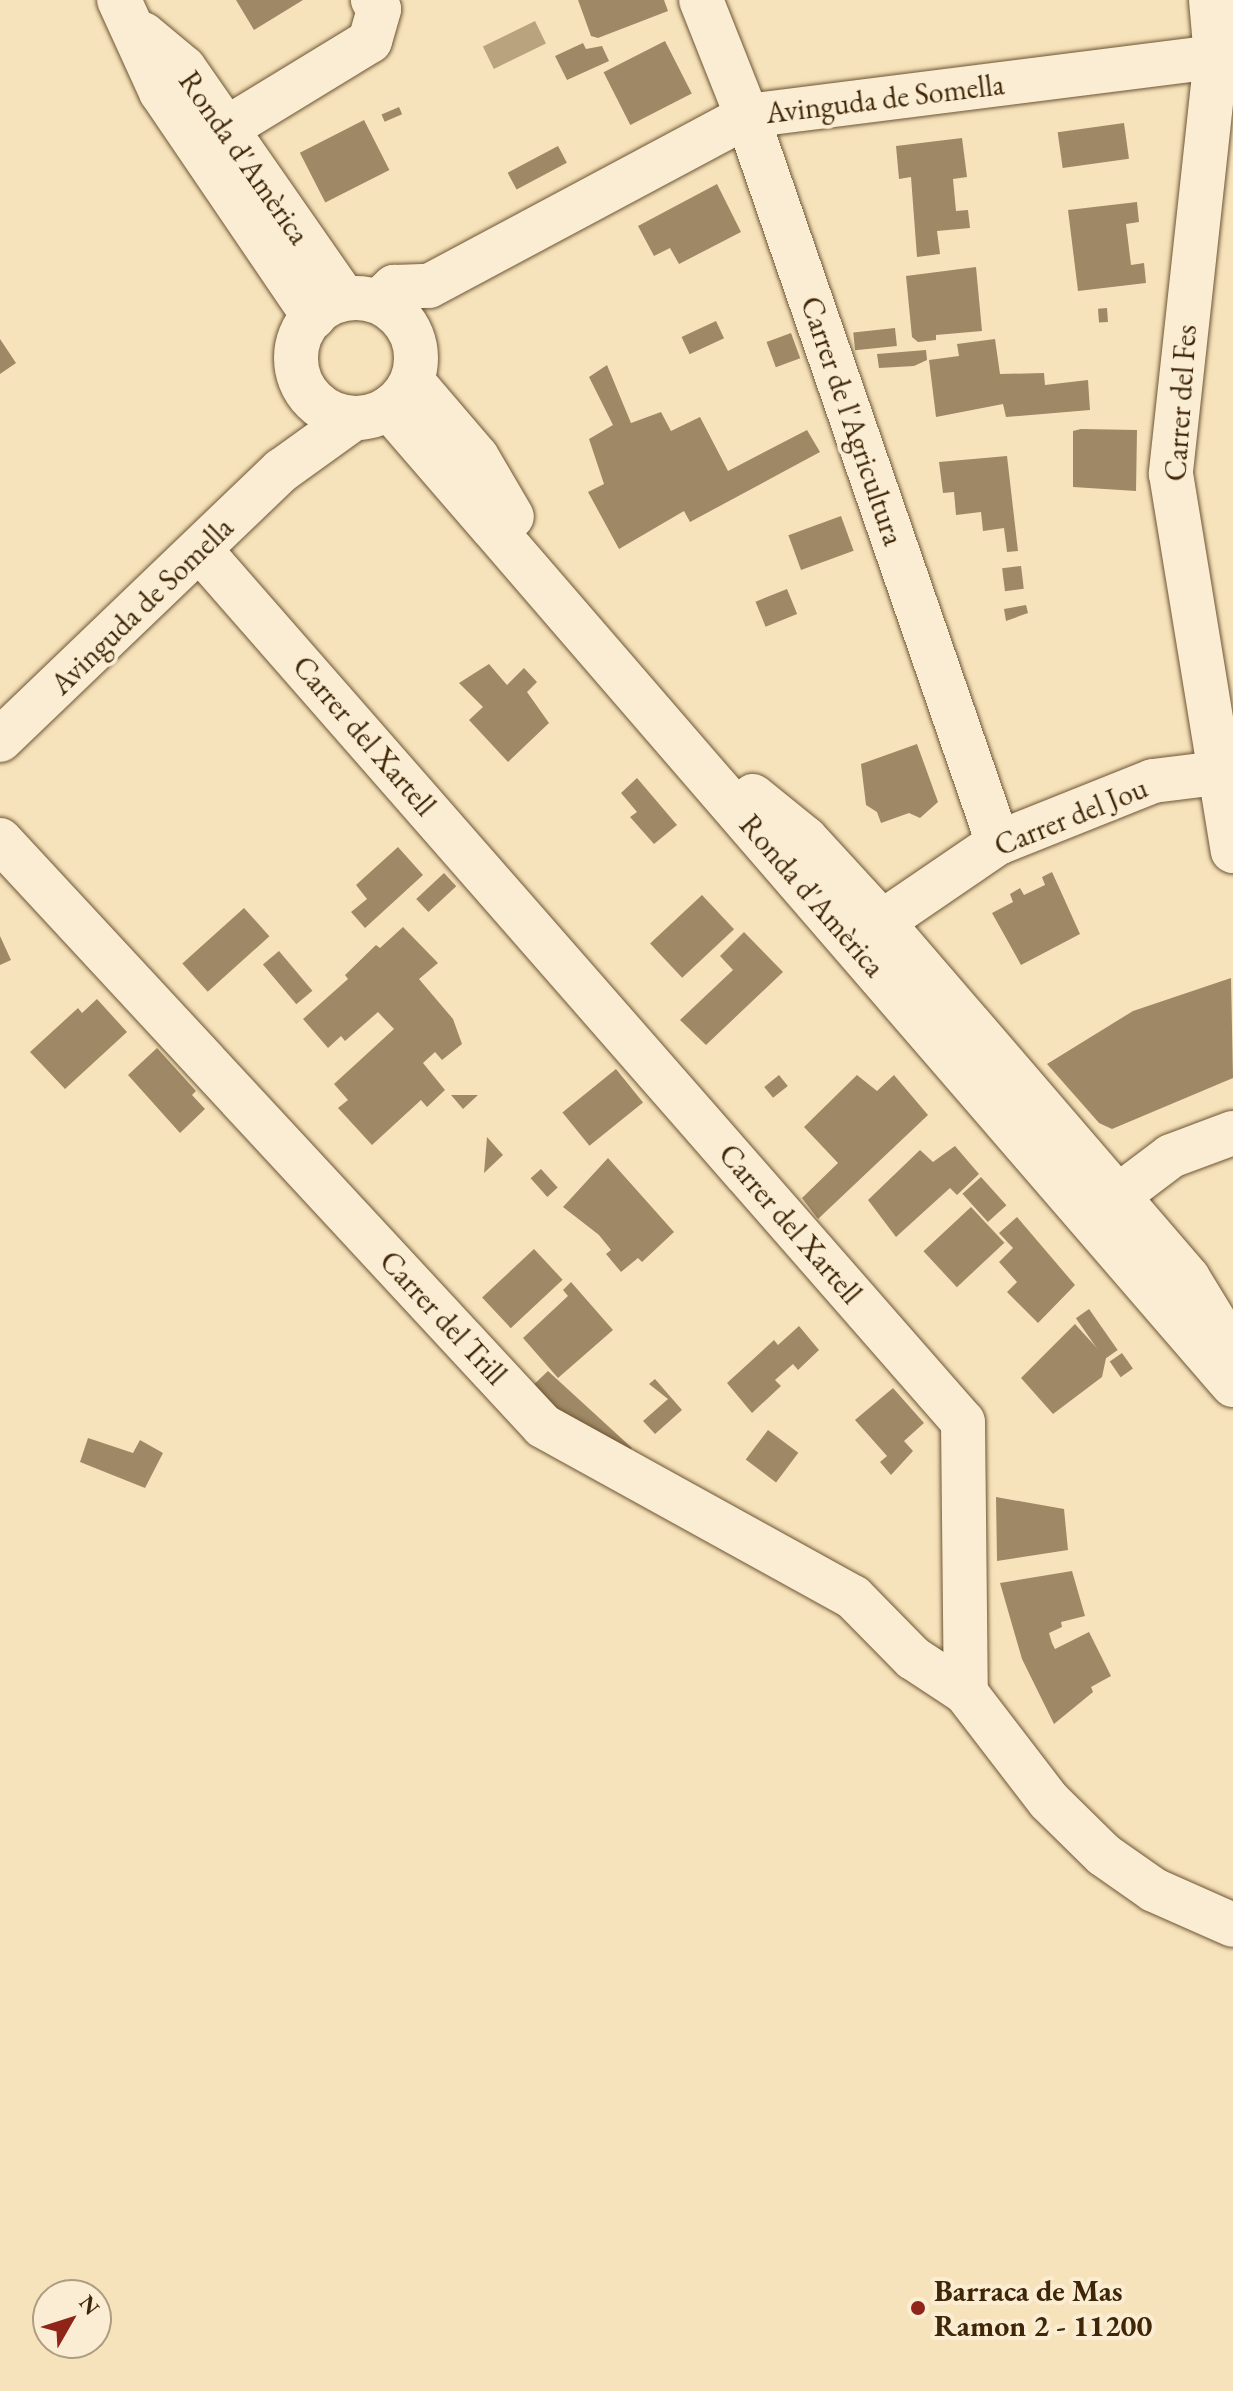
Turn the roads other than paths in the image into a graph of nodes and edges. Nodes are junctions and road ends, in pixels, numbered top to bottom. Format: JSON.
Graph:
{"nodes":[{"id":1,"x":373,"y":0,"type":"edge"},
{"id":2,"x":701,"y":0,"type":"edge"},
{"id":3,"x":1211,"y":0,"type":"edge"},
{"id":4,"x":126,"y":14,"type":"edge"},
{"id":5,"x":1224,"y":50,"type":"edge"},
{"id":6,"x":747,"y":116,"type":"junction"},
{"id":7,"x":1220,"y":116,"type":"edge"},
{"id":8,"x":224,"y":130,"type":"junction"},
{"id":9,"x":361,"y":310,"type":"junction"},
{"id":10,"x":367,"y":403,"type":"junction"},
{"id":11,"x":201,"y":551,"type":"junction"},
{"id":12,"x":0,"y":740,"type":"edge"},
{"id":13,"x":1225,"y":772,"type":"edge"},
{"id":14,"x":0,"y":840,"type":"edge"},
{"id":15,"x":998,"y":843,"type":"junction"},
{"id":16,"x":1233,"y":851,"type":"edge"},
{"id":17,"x":882,"y":922,"type":"junction"},
{"id":18,"x":1233,"y":1133,"type":"edge"},
{"id":19,"x":1118,"y":1196,"type":"junction"},
{"id":20,"x":1233,"y":1351,"type":"edge"},
{"id":21,"x":1233,"y":1385,"type":"edge"},
{"id":22,"x":966,"y":1693,"type":"junction"},
{"id":23,"x":1233,"y":1925,"type":"edge"}],
"edges":[{"from":1,"to":8,"type":"street"},
{"from":2,"to":6,"type":"street","name":"Carrer de l'Agricultura"},
{"from":3,"to":5,"type":"street","name":"Carrer del Fes"},
{"from":4,"to":8,"type":"street","name":"Ronda d'Amèrica"},
{"from":4,"to":9,"type":"street","name":"Ronda d'Amèrica"},
{"from":5,"to":6,"type":"street","name":"Avinguda de Somella"},
{"from":5,"to":7,"type":"street","name":"Carrer del Fes"},
{"from":6,"to":9,"type":"street","name":"Avinguda de Somella"},
{"from":6,"to":15,"type":"street","name":"Carrer de l'Agricultura"},
{"from":7,"to":13,"type":"street","name":"Carrer del Fes"},
{"from":8,"to":9,"type":"street","name":"Ronda d'Amèrica"},
{"from":9,"to":10,"type":"street","name":"Ronda d'Amèrica"},
{"from":9,"to":10,"type":"street","name":"Ronda d'Amèrica"},
{"from":10,"to":11,"type":"street","name":"Avinguda de Somella"},
{"from":10,"to":17,"type":"street","name":"Ronda d'Amèrica"},
{"from":10,"to":21,"type":"street","name":"Ronda d'Amèrica"},
{"from":11,"to":12,"type":"street","name":"Avinguda de Somella"},
{"from":11,"to":22,"type":"street","name":"Carrer del Xartell"},
{"from":13,"to":15,"type":"street","name":"Carrer del Jou"},
{"from":13,"to":16,"type":"street","name":"Carrer del Fes"},
{"from":14,"to":22,"type":"street","name":"Carrer del Trill"},
{"from":15,"to":17,"type":"street","name":"Carrer del Jou"},
{"from":17,"to":19,"type":"street","name":"Ronda d'Amèrica"},
{"from":18,"to":19,"type":"street"},
{"from":19,"to":20,"type":"street","name":"Ronda d'Amèrica"},
{"from":22,"to":23,"type":"street"}]}
